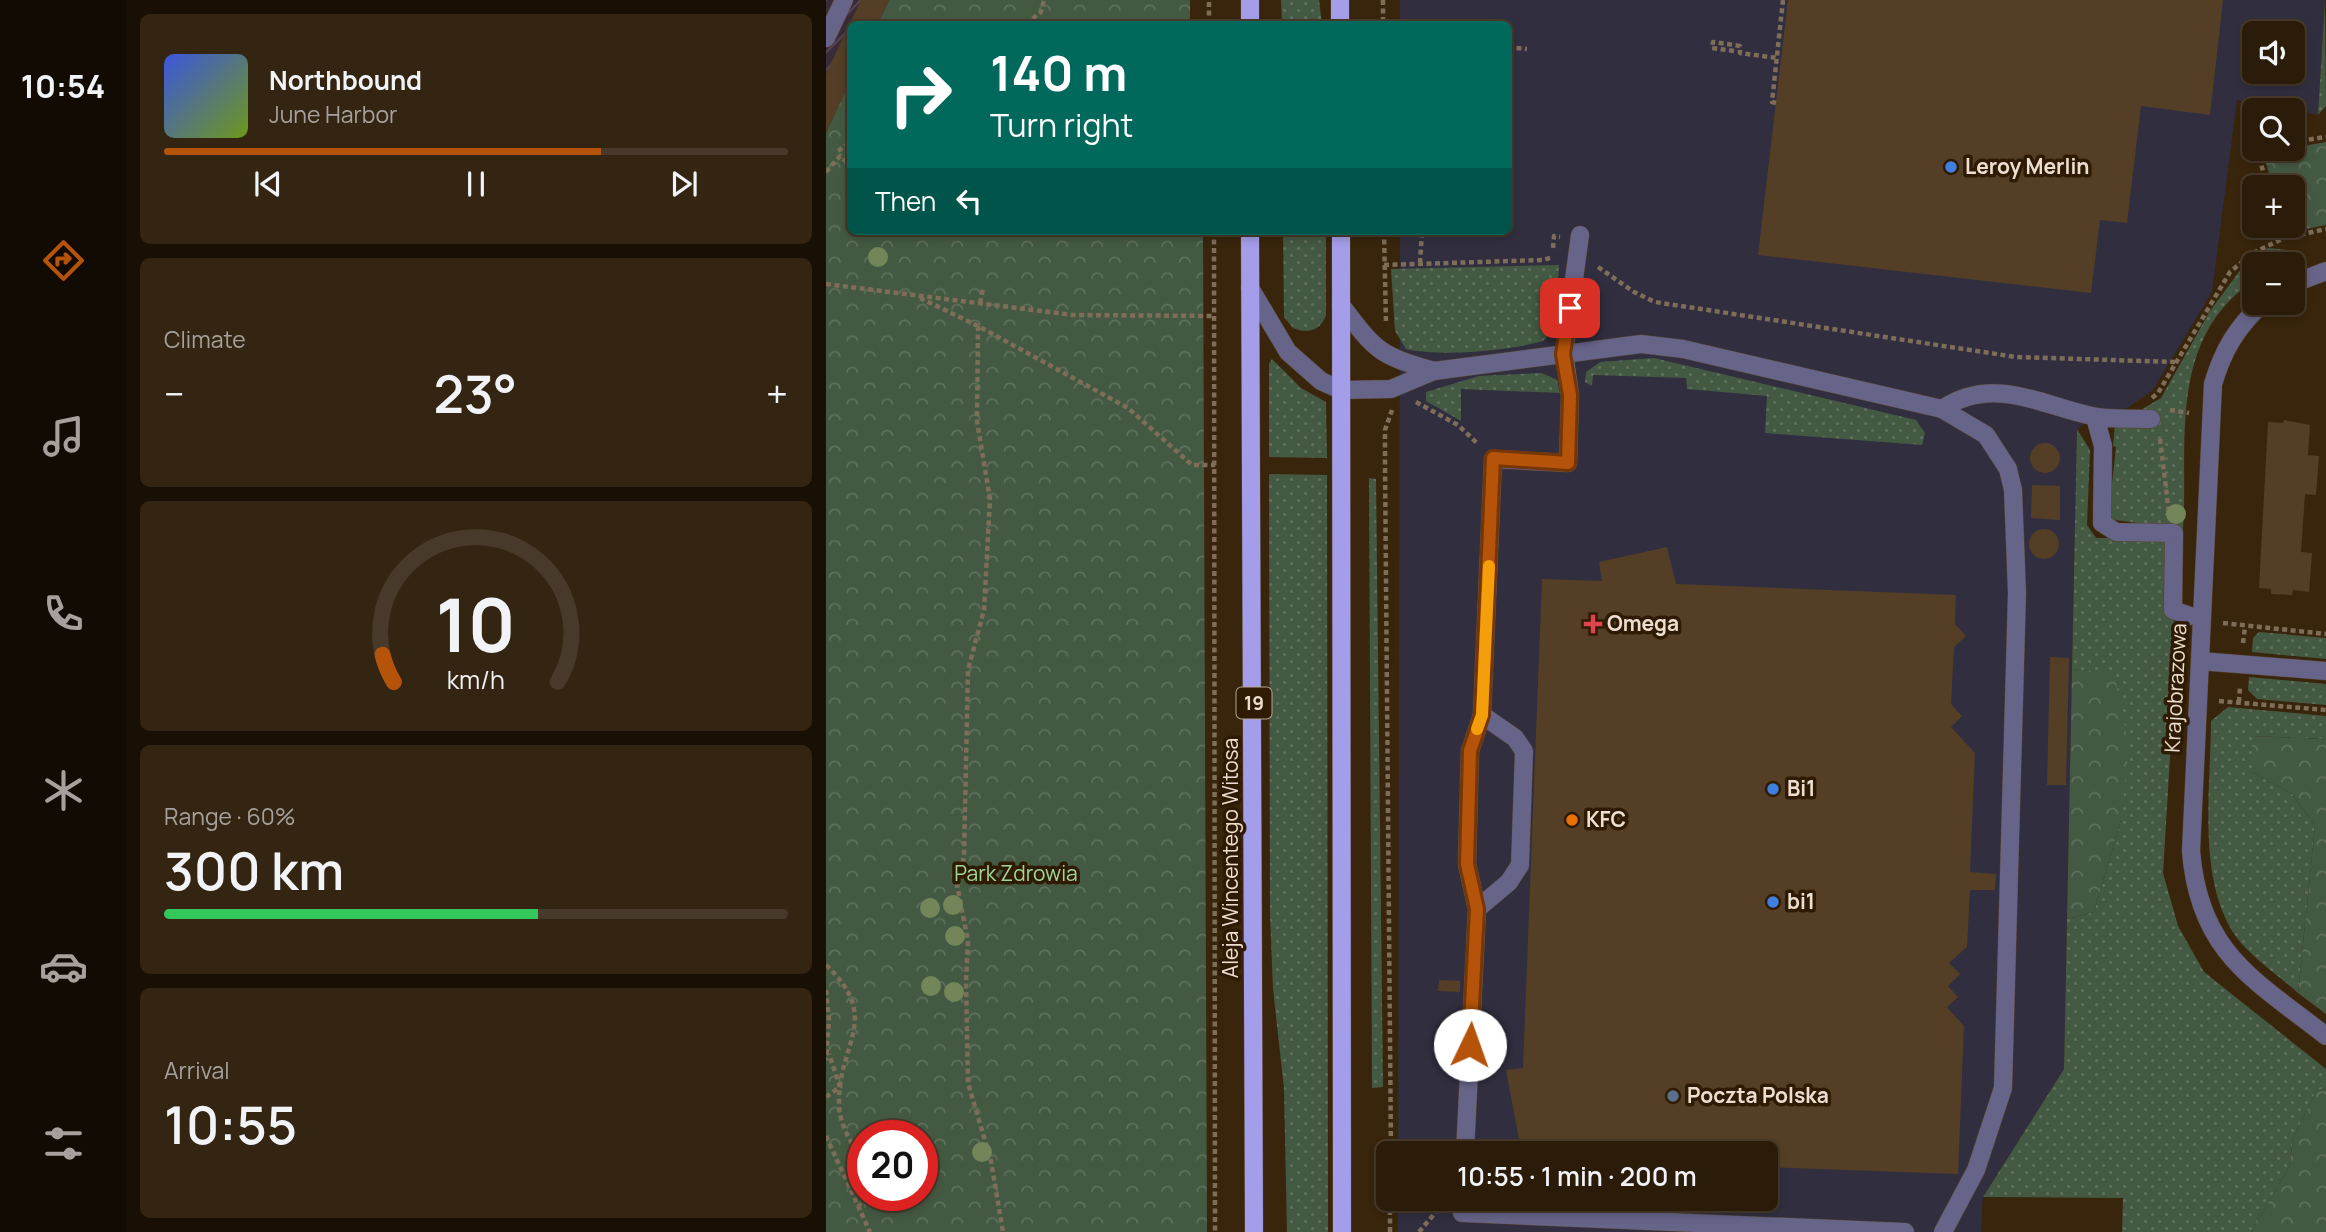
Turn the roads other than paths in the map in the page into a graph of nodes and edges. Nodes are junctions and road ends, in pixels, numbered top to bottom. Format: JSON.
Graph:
{"nodes":[{"id":1,"x":844,"y":0,"type":"edge"},
{"id":2,"x":1250,"y":0,"type":"edge"},
{"id":3,"x":1340,"y":0,"type":"edge"},
{"id":4,"x":1250,"y":21,"type":"edge"},
{"id":5,"x":1340,"y":21,"type":"edge"},
{"id":6,"x":826,"y":38,"type":"edge"},
{"id":7,"x":1250,"y":235,"type":"edge"},
{"id":8,"x":1341,"y":235,"type":"edge"},
{"id":9,"x":1580,"y":235,"type":"dead end"},
{"id":10,"x":2326,"y":271,"type":"edge"},
{"id":11,"x":2305,"y":279,"type":"edge"},
{"id":12,"x":1250,"y":288,"type":"junction"},
{"id":13,"x":1341,"y":305,"type":"junction"},
{"id":14,"x":2249,"y":315,"type":"edge"},
{"id":15,"x":1563,"y":354,"type":"junction"},
{"id":16,"x":1434,"y":371,"type":"junction"},
{"id":17,"x":1341,"y":390,"type":"junction"},
{"id":18,"x":1942,"y":409,"type":"junction"},
{"id":19,"x":2095,"y":417,"type":"junction"},
{"id":20,"x":2151,"y":419,"type":"road end"},
{"id":21,"x":2190,"y":615,"type":"dead end"},
{"id":22,"x":2200,"y":661,"type":"junction"},
{"id":23,"x":2326,"y":671,"type":"edge"},
{"id":24,"x":1482,"y":715,"type":"junction"},
{"id":25,"x":1477,"y":909,"type":"junction"},
{"id":26,"x":2326,"y":1037,"type":"edge"},
{"id":27,"x":1466,"y":1141,"type":"edge"},
{"id":28,"x":1462,"y":1211,"type":"edge"},
{"id":29,"x":1254,"y":1232,"type":"edge"},
{"id":30,"x":1342,"y":1232,"type":"edge"},
{"id":31,"x":1905,"y":1232,"type":"edge"},
{"id":32,"x":1943,"y":1232,"type":"edge"}],
"edges":[{"from":1,"to":6,"type":"street"},
{"from":2,"to":4,"type":"main road"},
{"from":3,"to":5,"type":"main road"},
{"from":7,"to":12,"type":"main road","name":"Aleja Wincentego Witosa","number":"19"},
{"from":8,"to":13,"type":"main road"},
{"from":9,"to":15,"type":"street"},
{"from":10,"to":11,"type":"street"},
{"from":12,"to":17,"type":"street"},
{"from":12,"to":29,"type":"main road","name":"Aleja Wincentego Witosa","number":"19"},
{"from":13,"to":16,"type":"street"},
{"from":13,"to":17,"type":"main road"},
{"from":14,"to":22,"type":"street","name":"Krajobrazowa"},
{"from":15,"to":16,"type":"street"},
{"from":15,"to":18,"type":"street"},
{"from":15,"to":24,"type":"street"},
{"from":16,"to":17,"type":"street"},
{"from":17,"to":30,"type":"main road"},
{"from":18,"to":19,"type":"street"},
{"from":18,"to":32,"type":"street"},
{"from":19,"to":20,"type":"street"},
{"from":19,"to":21,"type":"street"},
{"from":22,"to":23,"type":"street"},
{"from":22,"to":26,"type":"street","name":"Krajobrazowa"},
{"from":24,"to":25,"type":"street"},
{"from":24,"to":25,"type":"street"},
{"from":25,"to":27,"type":"street"},
{"from":28,"to":31,"type":"street"}]}
